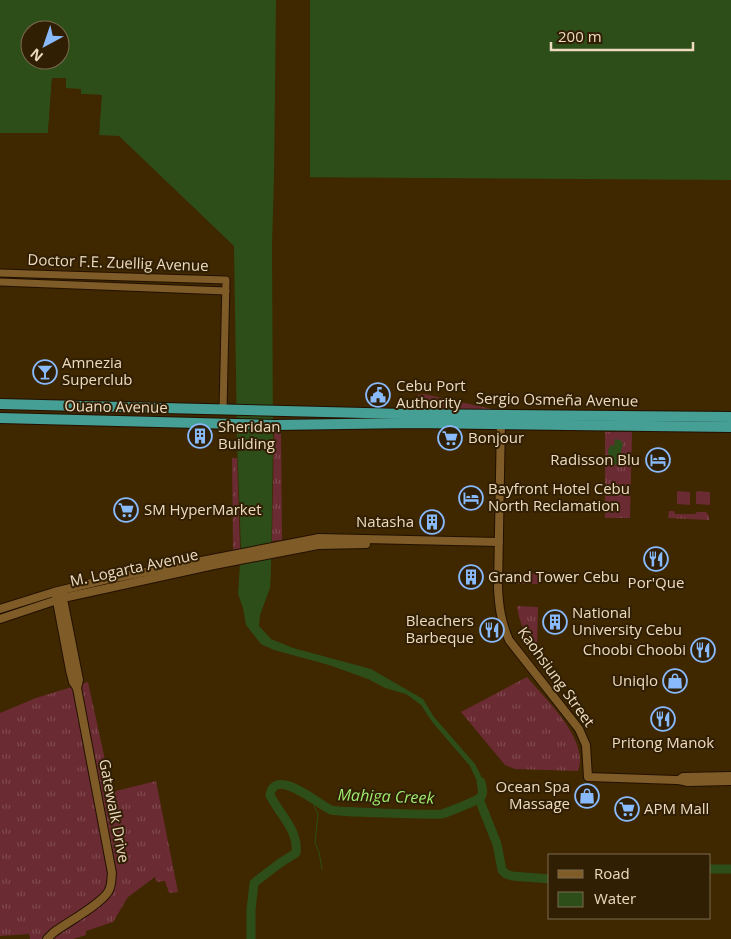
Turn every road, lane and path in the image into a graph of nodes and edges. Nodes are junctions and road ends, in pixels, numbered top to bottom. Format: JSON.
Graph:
{"nodes":[{"id":1,"x":2,"y":273,"type":"edge"},
{"id":2,"x":2,"y":283,"type":"edge"},
{"id":3,"x":226,"y":291,"type":"junction"},
{"id":4,"x":0,"y":404,"type":"edge"},
{"id":5,"x":227,"y":410,"type":"junction"},
{"id":6,"x":731,"y":417,"type":"edge"},
{"id":7,"x":0,"y":418,"type":"edge"},
{"id":8,"x":501,"y":419,"type":"junction"},
{"id":9,"x":232,"y":424,"type":"joint"},
{"id":10,"x":731,"y":427,"type":"edge"},
{"id":11,"x":499,"y":542,"type":"junction"},
{"id":12,"x":59,"y":595,"type":"junction"},
{"id":13,"x":0,"y":609,"type":"edge"},
{"id":14,"x":0,"y":619,"type":"edge"},
{"id":15,"x":731,"y":776,"type":"edge"},
{"id":16,"x":676,"y":780,"type":"dead end"},
{"id":17,"x":731,"y":781,"type":"edge"},
{"id":18,"x":47,"y":939,"type":"edge"}],
"edges":[{"from":1,"to":2,"type":"street"},
{"from":1,"to":3,"type":"street","name":"Doctor F.E. Zuellig Avenue"},
{"from":2,"to":3,"type":"street","name":"Doctor F.E. Zuellig Avenue"},
{"from":3,"to":5,"type":"street"},
{"from":4,"to":5,"type":"highway","name":"Ouano Avenue"},
{"from":5,"to":8,"type":"highway","name":"Sergio Osmeña Avenue"},
{"from":6,"to":8,"type":"highway","name":"Sergio Osmeña Avenue"},
{"from":7,"to":9,"type":"highway","name":"Ouano Avenue"},
{"from":8,"to":9,"type":"highway","name":"Sergio Osmeña Avenue"},
{"from":8,"to":10,"type":"highway","name":"Sergio Osmeña Avenue"},
{"from":8,"to":11,"type":"main road","name":"Kaohsiung Street"},
{"from":11,"to":12,"type":"main road","name":"M. Logarta Avenue"},
{"from":11,"to":16,"type":"main road","name":"Kaohsiung Street"},
{"from":12,"to":13,"type":"main road","name":"M. Logarta Avenue"},
{"from":12,"to":14,"type":"main road","name":"M. Logarta Avenue"},
{"from":12,"to":18,"type":"main road","name":"Gatewalk Drive"},
{"from":15,"to":17,"type":"main road"}]}
